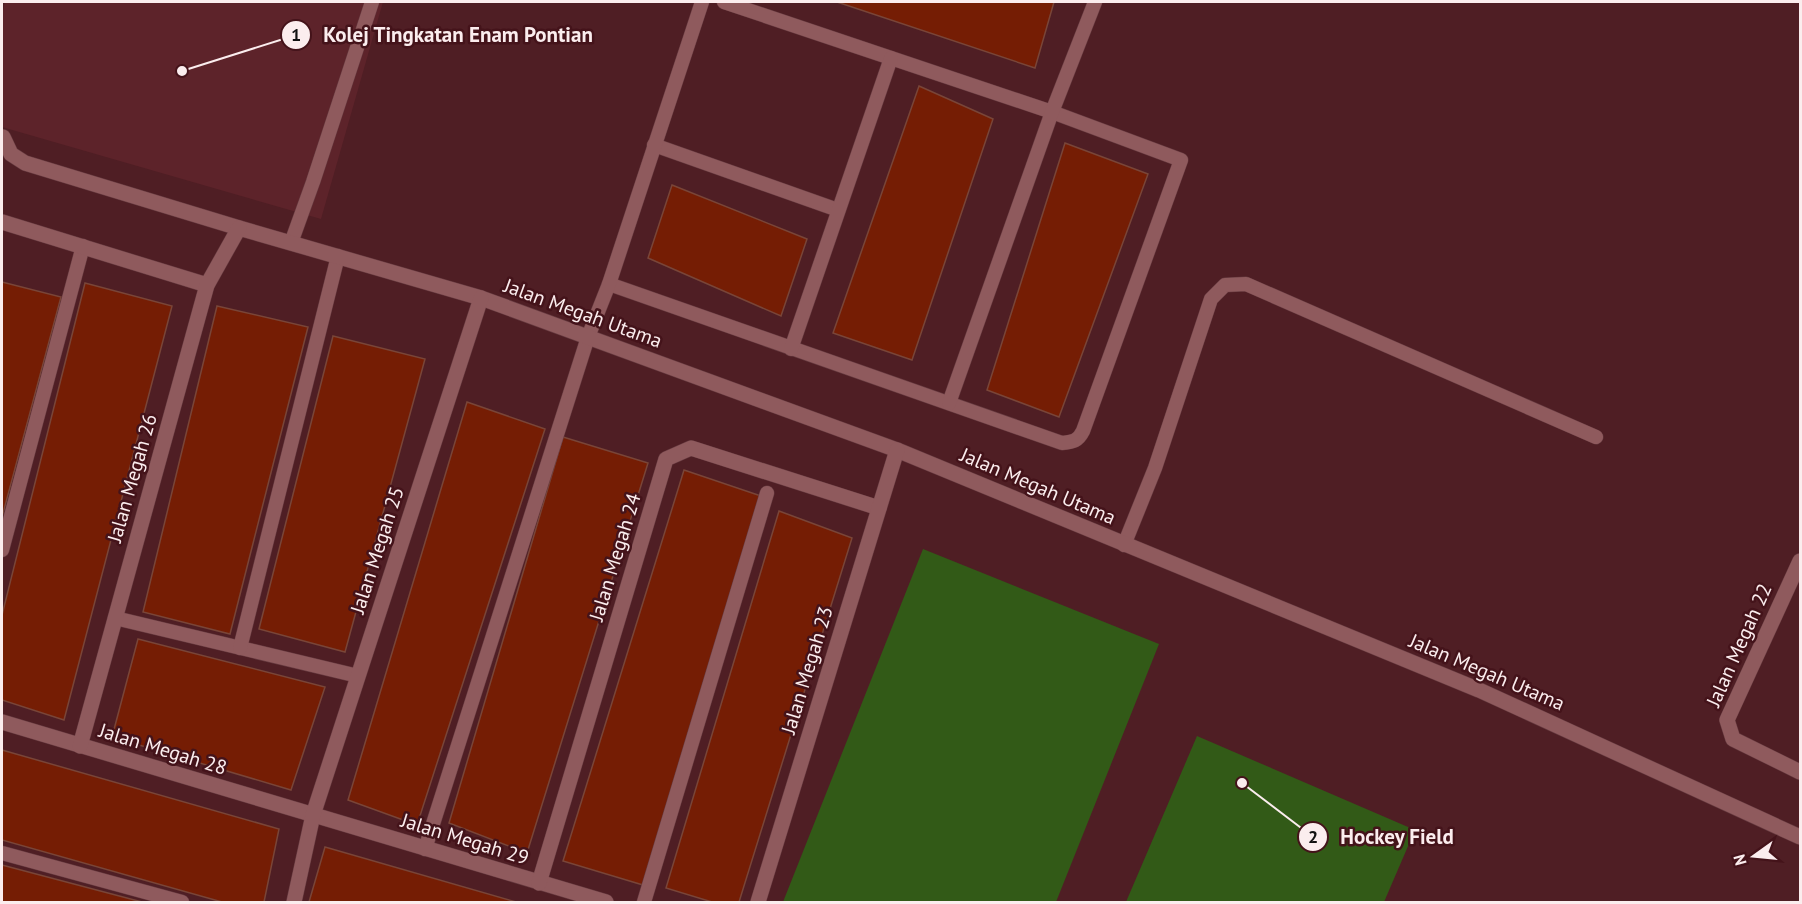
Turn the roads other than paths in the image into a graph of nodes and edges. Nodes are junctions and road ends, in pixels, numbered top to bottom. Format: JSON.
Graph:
{"nodes":[{"id":1,"x":372,"y":2,"type":"edge"},
{"id":2,"x":702,"y":2,"type":"edge"},
{"id":3,"x":724,"y":2,"type":"edge"},
{"id":4,"x":1095,"y":2,"type":"edge"},
{"id":5,"x":891,"y":58,"type":"junction"},
{"id":6,"x":1052,"y":112,"type":"junction"},
{"id":7,"x":3,"y":137,"type":"dead end"},
{"id":8,"x":654,"y":145,"type":"junction"},
{"id":9,"x":838,"y":210,"type":"junction"},
{"id":10,"x":7,"y":223,"type":"edge"},
{"id":11,"x":238,"y":228,"type":"junction"},
{"id":12,"x":291,"y":243,"type":"junction"},
{"id":13,"x":83,"y":246,"type":"junction"},
{"id":14,"x":338,"y":256,"type":"junction"},
{"id":15,"x":609,"y":284,"type":"junction"},
{"id":16,"x":207,"y":285,"type":"junction"},
{"id":17,"x":482,"y":298,"type":"junction"},
{"id":18,"x":588,"y":337,"type":"junction"},
{"id":19,"x":791,"y":349,"type":"junction"},
{"id":20,"x":949,"y":403,"type":"junction"},
{"id":21,"x":1596,"y":437,"type":"dead end"},
{"id":22,"x":897,"y":450,"type":"junction"},
{"id":23,"x":767,"y":493,"type":"dead end"},
{"id":24,"x":879,"y":508,"type":"junction"},
{"id":25,"x":1124,"y":545,"type":"junction"},
{"id":26,"x":2,"y":550,"type":"edge"},
{"id":27,"x":1800,"y":561,"type":"edge"},
{"id":28,"x":115,"y":618,"type":"junction"},
{"id":29,"x":240,"y":648,"type":"junction"},
{"id":30,"x":358,"y":676,"type":"junction"},
{"id":31,"x":2,"y":722,"type":"edge"},
{"id":32,"x":80,"y":746,"type":"junction"},
{"id":33,"x":1800,"y":772,"type":"edge"},
{"id":34,"x":313,"y":815,"type":"junction"},
{"id":35,"x":1800,"y":837,"type":"edge"},
{"id":36,"x":425,"y":849,"type":"junction"},
{"id":37,"x":2,"y":853,"type":"edge"},
{"id":38,"x":539,"y":882,"type":"junction"},
{"id":39,"x":182,"y":903,"type":"edge"},
{"id":40,"x":294,"y":903,"type":"edge"},
{"id":41,"x":606,"y":903,"type":"edge"},
{"id":42,"x":644,"y":903,"type":"edge"},
{"id":43,"x":758,"y":903,"type":"edge"}],
"edges":[{"from":1,"to":12,"type":"lane"},
{"from":2,"to":8,"type":"lane"},
{"from":3,"to":5,"type":"lane"},
{"from":4,"to":6,"type":"lane"},
{"from":5,"to":6,"type":"lane"},
{"from":5,"to":9,"type":"lane"},
{"from":6,"to":20,"type":"lane"},
{"from":6,"to":20,"type":"lane"},
{"from":7,"to":11,"type":"street","name":"Jalan Megah Utama"},
{"from":8,"to":9,"type":"lane"},
{"from":8,"to":15,"type":"lane"},
{"from":9,"to":19,"type":"lane"},
{"from":10,"to":13,"type":"street"},
{"from":11,"to":12,"type":"street","name":"Jalan Megah Utama"},
{"from":11,"to":16,"type":"street","name":"Jalan Megah 26"},
{"from":12,"to":14,"type":"street","name":"Jalan Megah Utama"},
{"from":13,"to":16,"type":"street"},
{"from":13,"to":26,"type":"lane"},
{"from":14,"to":17,"type":"street","name":"Jalan Megah Utama"},
{"from":14,"to":29,"type":"lane"},
{"from":15,"to":18,"type":"lane"},
{"from":15,"to":19,"type":"lane"},
{"from":16,"to":28,"type":"street","name":"Jalan Megah 26"},
{"from":17,"to":18,"type":"street","name":"Jalan Megah Utama"},
{"from":17,"to":30,"type":"street","name":"Jalan Megah 25"},
{"from":18,"to":22,"type":"street","name":"Jalan Megah Utama"},
{"from":18,"to":36,"type":"lane"},
{"from":19,"to":20,"type":"lane"},
{"from":21,"to":25,"type":"lane"},
{"from":22,"to":24,"type":"street","name":"Jalan Megah 23"},
{"from":22,"to":25,"type":"street","name":"Jalan Megah Utama"},
{"from":23,"to":42,"type":"lane"},
{"from":24,"to":38,"type":"street","name":"Jalan Megah 24"},
{"from":24,"to":43,"type":"street","name":"Jalan Megah 23"},
{"from":25,"to":35,"type":"street","name":"Jalan Megah Utama"},
{"from":27,"to":33,"type":"street","name":"Jalan Megah 22"},
{"from":28,"to":29,"type":"lane"},
{"from":28,"to":32,"type":"street","name":"Jalan Megah 26"},
{"from":29,"to":30,"type":"lane"},
{"from":30,"to":34,"type":"street","name":"Jalan Megah 25"},
{"from":31,"to":32,"type":"street","name":"Jalan Megah 28"},
{"from":32,"to":34,"type":"street","name":"Jalan Megah 28"},
{"from":34,"to":36,"type":"street","name":"Jalan Megah 29"},
{"from":34,"to":40,"type":"street","name":"Jalan Megah 25"},
{"from":36,"to":38,"type":"street","name":"Jalan Megah 29"},
{"from":37,"to":39,"type":"lane"},
{"from":38,"to":41,"type":"street","name":"Jalan Megah 29"}]}
